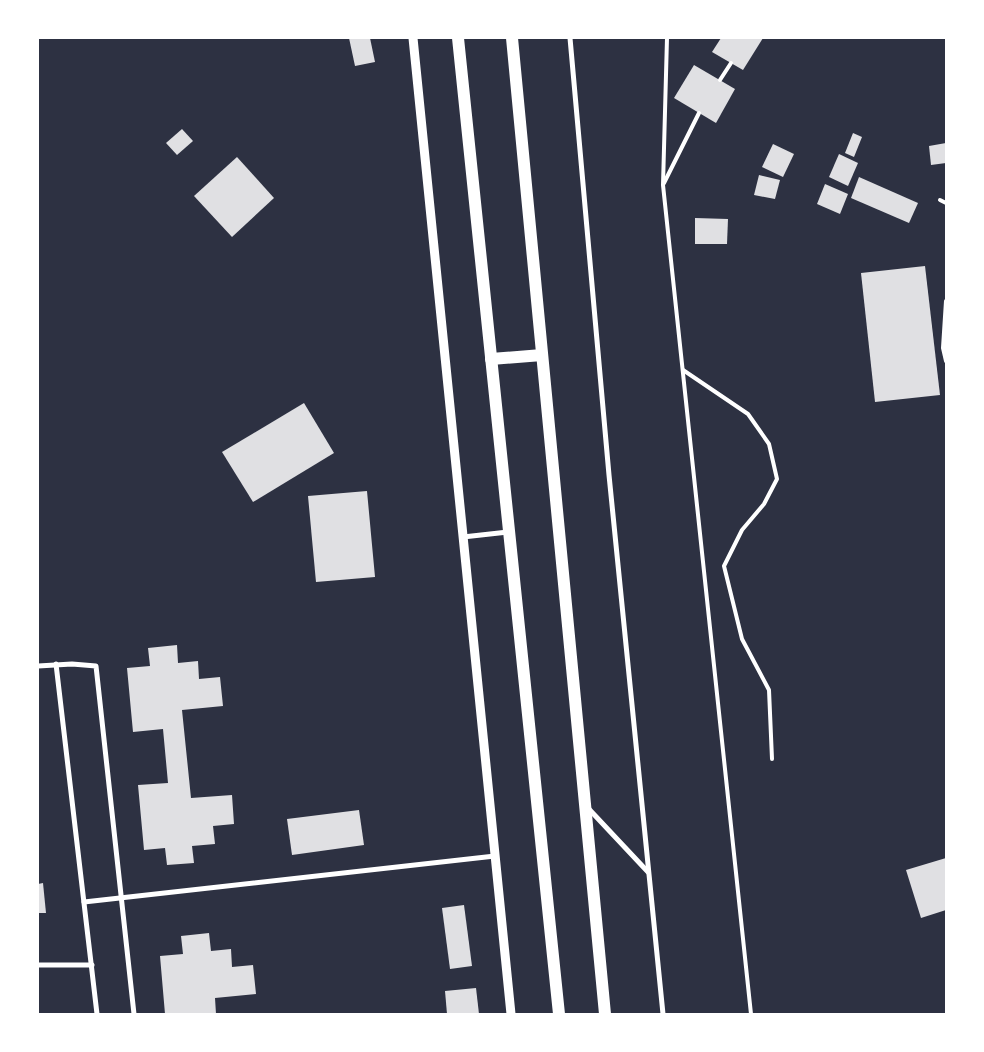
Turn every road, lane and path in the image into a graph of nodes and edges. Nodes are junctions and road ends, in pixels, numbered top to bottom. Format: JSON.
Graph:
{"nodes":[{"id":1,"x":413,"y":38,"type":"edge"},
{"id":2,"x":458,"y":38,"type":"edge"},
{"id":3,"x":512,"y":38,"type":"edge"},
{"id":4,"x":570,"y":38,"type":"edge"},
{"id":5,"x":667,"y":38,"type":"edge"},
{"id":6,"x":731,"y":63,"type":"dead end"},
{"id":7,"x":720,"y":80,"type":"dead end"},
{"id":8,"x":699,"y":113,"type":"dead end"},
{"id":9,"x":663,"y":185,"type":"junction"},
{"id":10,"x":940,"y":200,"type":"dead end"},
{"id":11,"x":946,"y":203,"type":"edge"},
{"id":12,"x":946,"y":301,"type":"edge"},
{"id":13,"x":542,"y":355,"type":"junction"},
{"id":14,"x":491,"y":359,"type":"junction"},
{"id":15,"x":946,"y":361,"type":"edge"},
{"id":16,"x":683,"y":370,"type":"junction"},
{"id":17,"x":509,"y":532,"type":"junction"},
{"id":18,"x":464,"y":538,"type":"junction"},
{"id":19,"x":56,"y":664,"type":"junction"},
{"id":20,"x":38,"y":666,"type":"edge"},
{"id":21,"x":772,"y":759,"type":"dead end"},
{"id":22,"x":584,"y":804,"type":"junction"},
{"id":23,"x":495,"y":856,"type":"junction"},
{"id":24,"x":648,"y":873,"type":"junction"},
{"id":25,"x":122,"y":898,"type":"junction"},
{"id":26,"x":84,"y":902,"type":"junction"},
{"id":27,"x":38,"y":965,"type":"edge"},
{"id":28,"x":92,"y":965,"type":"junction"},
{"id":29,"x":97,"y":1014,"type":"edge"},
{"id":30,"x":134,"y":1014,"type":"edge"},
{"id":31,"x":511,"y":1014,"type":"edge"},
{"id":32,"x":559,"y":1014,"type":"edge"},
{"id":33,"x":605,"y":1014,"type":"edge"},
{"id":34,"x":663,"y":1014,"type":"edge"},
{"id":35,"x":751,"y":1014,"type":"edge"}],
"edges":[{"from":1,"to":18,"type":"street"},
{"from":2,"to":14,"type":"main road"},
{"from":3,"to":13,"type":"main road"},
{"from":4,"to":24,"type":"street"},
{"from":5,"to":9,"type":"lane"},
{"from":6,"to":7,"type":"lane"},
{"from":8,"to":9,"type":"lane"},
{"from":9,"to":16,"type":"lane"},
{"from":10,"to":11,"type":"lane"},
{"from":12,"to":15,"type":"lane"},
{"from":13,"to":14,"type":"main road"},
{"from":13,"to":22,"type":"main road"},
{"from":14,"to":17,"type":"main road"},
{"from":16,"to":21,"type":"lane"},
{"from":16,"to":35,"type":"lane"},
{"from":17,"to":18,"type":"street"},
{"from":17,"to":32,"type":"main road"},
{"from":18,"to":23,"type":"street"},
{"from":19,"to":20,"type":"street"},
{"from":19,"to":25,"type":"street"},
{"from":19,"to":26,"type":"street"},
{"from":22,"to":24,"type":"street"},
{"from":22,"to":33,"type":"main road"},
{"from":23,"to":25,"type":"street"},
{"from":23,"to":31,"type":"street"},
{"from":24,"to":34,"type":"street"},
{"from":25,"to":26,"type":"street"},
{"from":25,"to":30,"type":"street"},
{"from":26,"to":28,"type":"street"},
{"from":27,"to":28,"type":"street"},
{"from":28,"to":29,"type":"street"}]}
